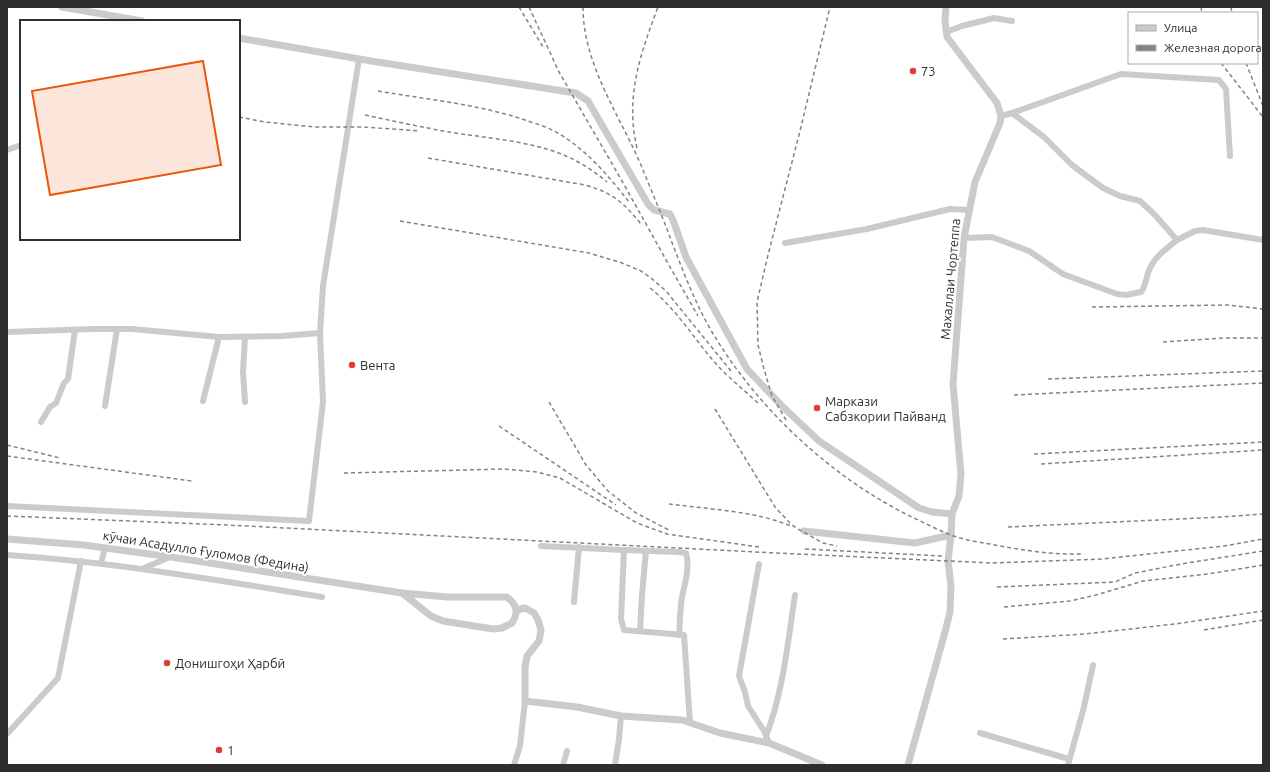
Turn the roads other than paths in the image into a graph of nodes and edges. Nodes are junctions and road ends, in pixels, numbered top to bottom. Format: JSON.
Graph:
{"nodes":[{"id":1,"x":62,"y":7,"type":"edge"},
{"id":2,"x":946,"y":7,"type":"edge"},
{"id":3,"x":136,"y":20,"type":"edge"},
{"id":4,"x":1012,"y":21,"type":"dead end"},
{"id":5,"x":946,"y":32,"type":"junction"},
{"id":6,"x":240,"y":38,"type":"edge"},
{"id":7,"x":359,"y":59,"type":"junction"},
{"id":8,"x":1012,"y":113,"type":"junction"},
{"id":9,"x":1001,"y":116,"type":"junction"},
{"id":10,"x":20,"y":145,"type":"edge"},
{"id":11,"x":7,"y":150,"type":"edge"},
{"id":12,"x":1230,"y":156,"type":"dead end"},
{"id":13,"x":969,"y":210,"type":"junction"},
{"id":14,"x":964,"y":238,"type":"junction"},
{"id":15,"x":1177,"y":240,"type":"junction"},
{"id":16,"x":1263,"y":240,"type":"edge"},
{"id":17,"x":785,"y":243,"type":"dead end"},
{"id":18,"x":117,"y":329,"type":"junction"},
{"id":19,"x":75,"y":330,"type":"junction"},
{"id":20,"x":7,"y":332,"type":"edge"},
{"id":21,"x":320,"y":333,"type":"junction"},
{"id":22,"x":219,"y":337,"type":"junction"},
{"id":23,"x":245,"y":337,"type":"junction"},
{"id":24,"x":203,"y":401,"type":"dead end"},
{"id":25,"x":245,"y":402,"type":"dead end"},
{"id":26,"x":105,"y":406,"type":"dead end"},
{"id":27,"x":41,"y":422,"type":"dead end"},
{"id":28,"x":7,"y":506,"type":"edge"},
{"id":29,"x":952,"y":514,"type":"junction"},
{"id":30,"x":804,"y":531,"type":"dead end"},
{"id":31,"x":951,"y":535,"type":"junction"},
{"id":32,"x":7,"y":539,"type":"edge"},
{"id":33,"x":541,"y":546,"type":"dead end"},
{"id":34,"x":579,"y":547,"type":"junction"},
{"id":35,"x":105,"y":548,"type":"junction"},
{"id":36,"x":624,"y":550,"type":"junction"},
{"id":37,"x":646,"y":551,"type":"junction"},
{"id":38,"x":7,"y":555,"type":"edge"},
{"id":39,"x":171,"y":556,"type":"junction"},
{"id":40,"x":80,"y":561,"type":"junction"},
{"id":41,"x":101,"y":563,"type":"junction"},
{"id":42,"x":759,"y":564,"type":"dead end"},
{"id":43,"x":142,"y":568,"type":"junction"},
{"id":44,"x":402,"y":593,"type":"junction"},
{"id":45,"x":795,"y":595,"type":"dead end"},
{"id":46,"x":322,"y":597,"type":"dead end"},
{"id":47,"x":574,"y":602,"type":"dead end"},
{"id":48,"x":516,"y":611,"type":"junction"},
{"id":49,"x":640,"y":631,"type":"junction"},
{"id":50,"x":679,"y":635,"type":"junction"},
{"id":51,"x":1093,"y":665,"type":"dead end"},
{"id":52,"x":525,"y":700,"type":"junction"},
{"id":53,"x":621,"y":716,"type":"junction"},
{"id":54,"x":690,"y":723,"type":"junction"},
{"id":55,"x":980,"y":733,"type":"dead end"},
{"id":56,"x":7,"y":734,"type":"edge"},
{"id":57,"x":768,"y":739,"type":"junction"},
{"id":58,"x":567,"y":750,"type":"dead end"},
{"id":59,"x":1068,"y":762,"type":"edge"},
{"id":60,"x":514,"y":765,"type":"edge"},
{"id":61,"x":563,"y":765,"type":"edge"},
{"id":62,"x":615,"y":765,"type":"edge"},
{"id":63,"x":822,"y":765,"type":"edge"},
{"id":64,"x":908,"y":765,"type":"edge"}],
"edges":[{"from":1,"to":3,"type":"street"},
{"from":2,"to":5,"type":"street"},
{"from":4,"to":5,"type":"street"},
{"from":5,"to":9,"type":"street"},
{"from":6,"to":7,"type":"street"},
{"from":7,"to":21,"type":"street"},
{"from":7,"to":29,"type":"street"},
{"from":8,"to":9,"type":"street"},
{"from":8,"to":12,"type":"street"},
{"from":8,"to":15,"type":"street"},
{"from":9,"to":13,"type":"street","name":"Махаллаи Чортеппа"},
{"from":10,"to":11,"type":"street"},
{"from":13,"to":14,"type":"street","name":"Махаллаи Чортеппа"},
{"from":13,"to":17,"type":"street"},
{"from":14,"to":15,"type":"street"},
{"from":14,"to":29,"type":"street","name":"Махаллаи Чортеппа"},
{"from":15,"to":16,"type":"street"},
{"from":18,"to":19,"type":"street"},
{"from":18,"to":22,"type":"street"},
{"from":18,"to":26,"type":"street"},
{"from":19,"to":20,"type":"street"},
{"from":19,"to":27,"type":"street"},
{"from":21,"to":23,"type":"street"},
{"from":21,"to":28,"type":"street","name":"кӯчаи Асадулло Ғуломов (Федина)"},
{"from":22,"to":23,"type":"street"},
{"from":22,"to":24,"type":"street"},
{"from":23,"to":25,"type":"street"},
{"from":29,"to":31,"type":"street","name":"Махаллаи Чортеппа"},
{"from":30,"to":31,"type":"street"},
{"from":31,"to":64,"type":"street","name":"Махаллаи Чортеппа"},
{"from":32,"to":35,"type":"street","name":"кӯчаи Асадулло Ғуломов (Федина)"},
{"from":33,"to":34,"type":"street"},
{"from":34,"to":36,"type":"street"},
{"from":34,"to":47,"type":"street"},
{"from":35,"to":39,"type":"street","name":"кӯчаи Асадулло Ғуломов (Федина)"},
{"from":35,"to":41,"type":"street"},
{"from":36,"to":37,"type":"street"},
{"from":36,"to":49,"type":"street"},
{"from":37,"to":49,"type":"street"},
{"from":37,"to":50,"type":"street"},
{"from":38,"to":40,"type":"street"},
{"from":39,"to":43,"type":"street"},
{"from":39,"to":44,"type":"street","name":"кӯчаи Асадулло Ғуломов (Федина)"},
{"from":40,"to":41,"type":"street"},
{"from":40,"to":56,"type":"street"},
{"from":41,"to":43,"type":"street"},
{"from":42,"to":57,"type":"street"},
{"from":43,"to":46,"type":"street"},
{"from":44,"to":48,"type":"street","name":"кӯчаи Асадулло Ғуломов (Федина)"},
{"from":44,"to":48,"type":"street","name":"кӯчаи Асадулло Ғуломов (Федина)"},
{"from":45,"to":57,"type":"street"},
{"from":48,"to":52,"type":"street"},
{"from":49,"to":50,"type":"street"},
{"from":50,"to":54,"type":"street"},
{"from":51,"to":59,"type":"street"},
{"from":52,"to":53,"type":"street"},
{"from":52,"to":60,"type":"street"},
{"from":53,"to":54,"type":"street"},
{"from":53,"to":62,"type":"street"},
{"from":54,"to":57,"type":"street"},
{"from":55,"to":59,"type":"street"},
{"from":57,"to":63,"type":"street"},
{"from":58,"to":61,"type":"street"}]}
